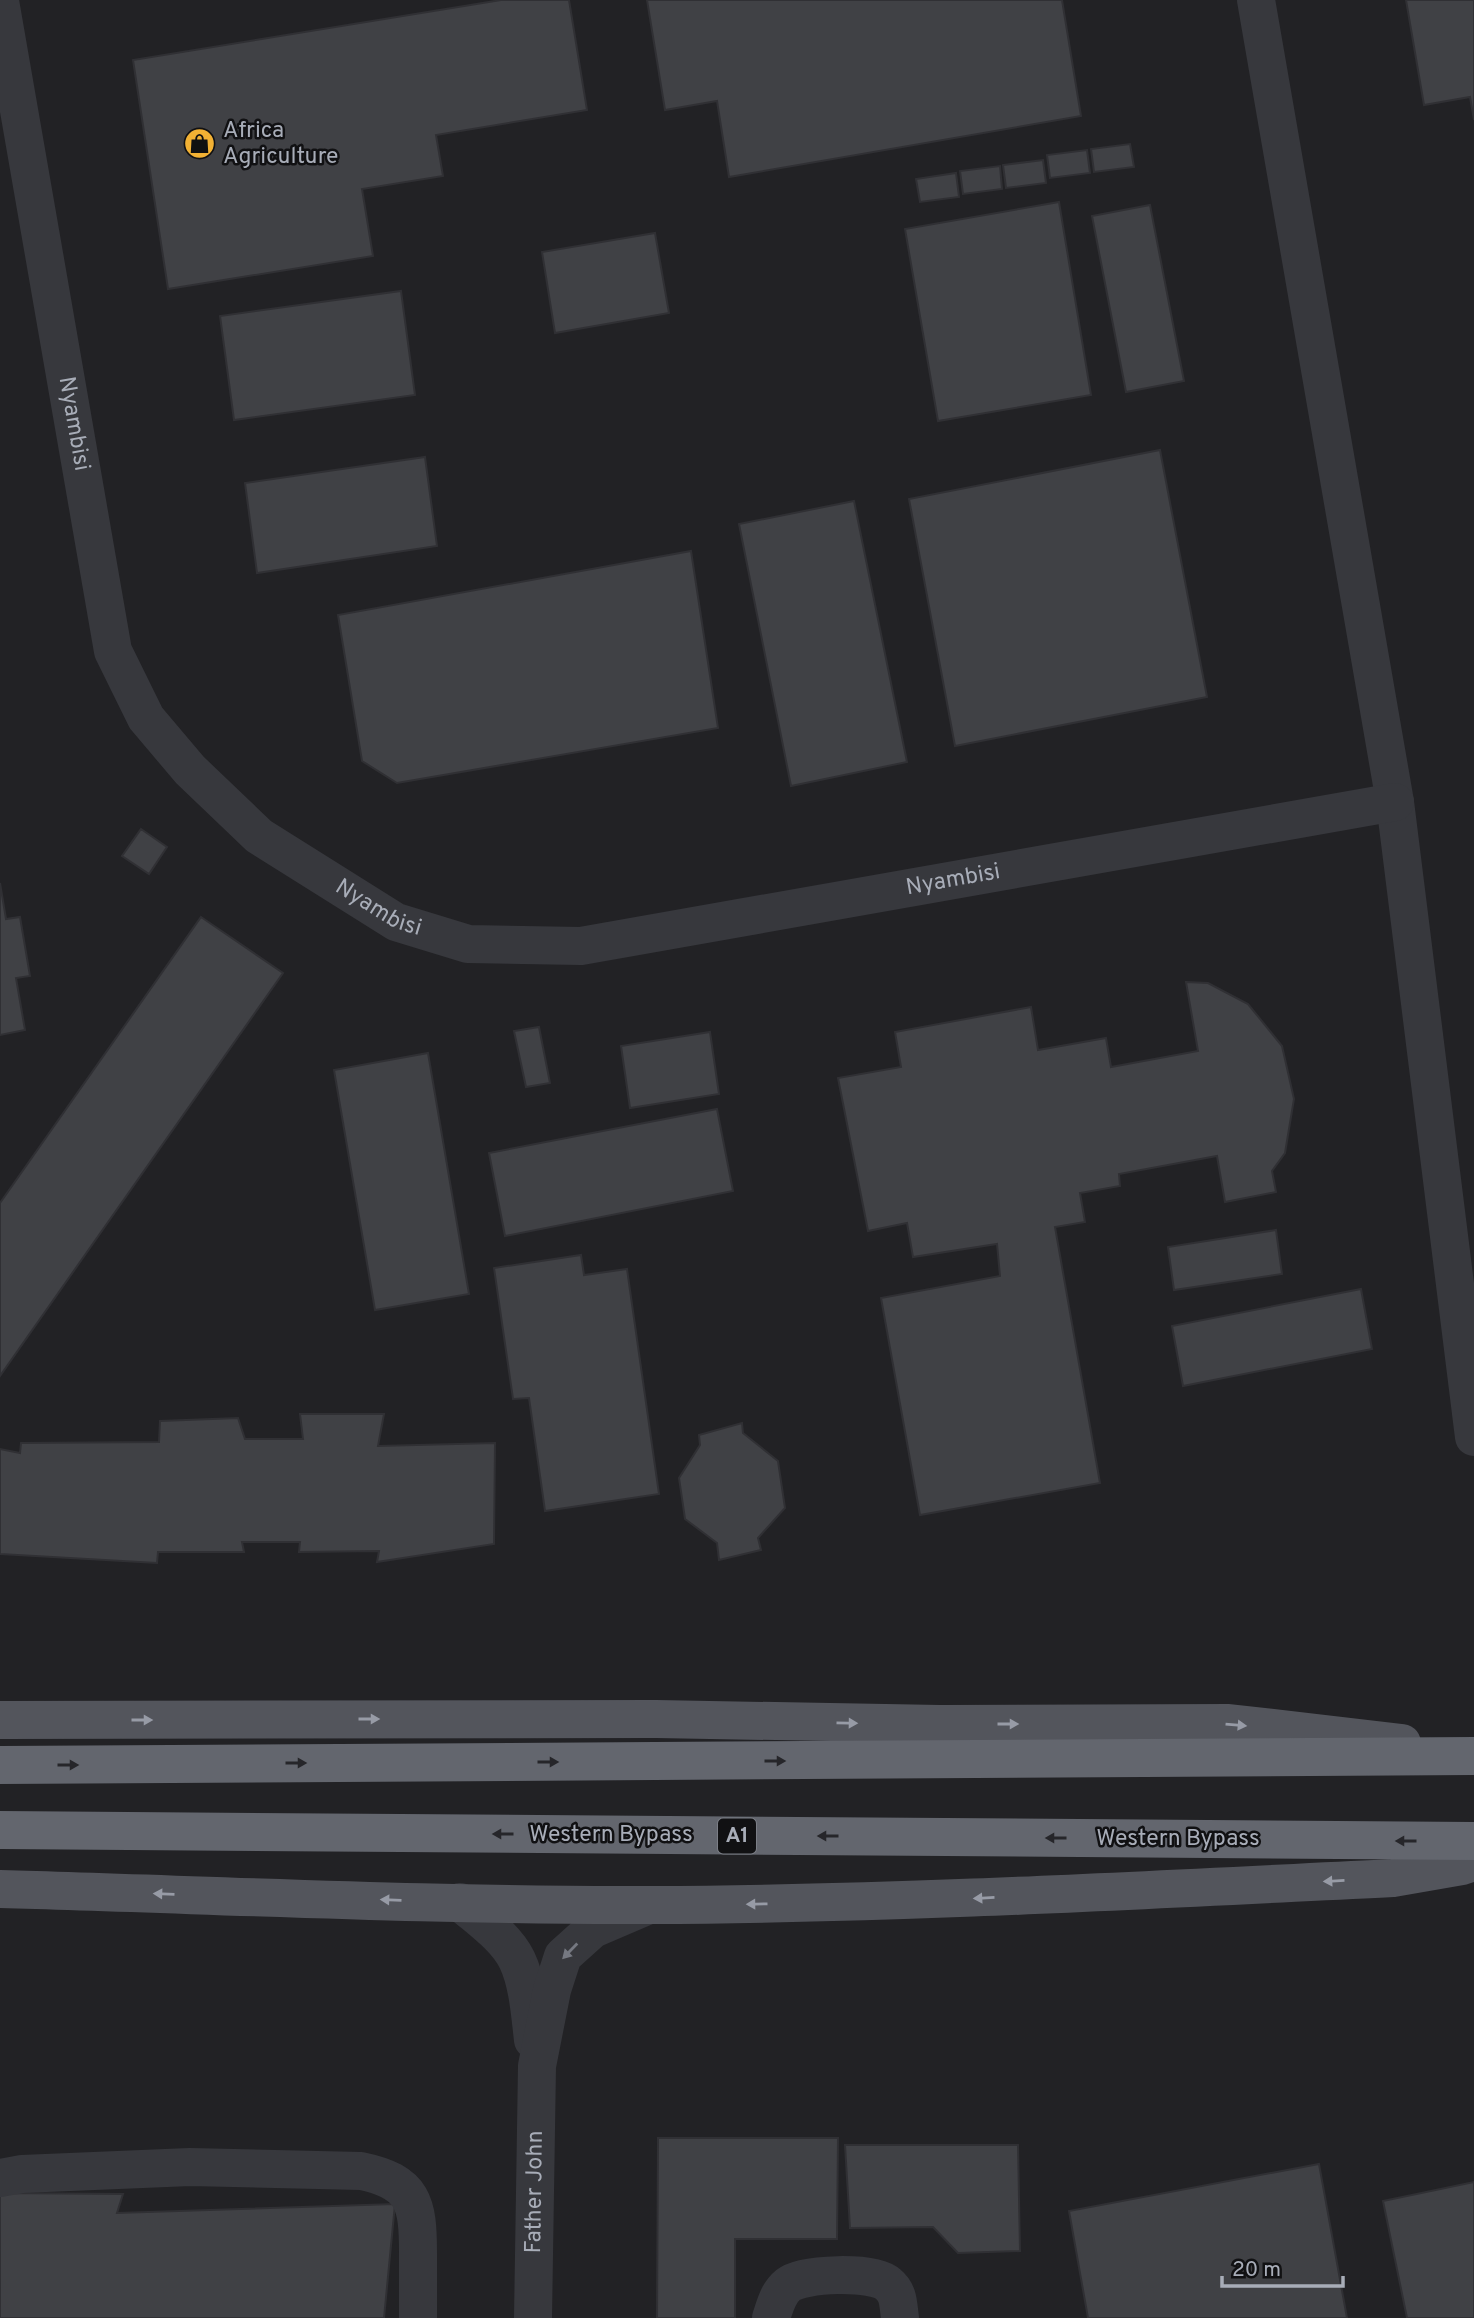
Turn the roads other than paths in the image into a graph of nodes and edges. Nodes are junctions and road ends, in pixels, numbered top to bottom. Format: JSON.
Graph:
{"nodes":[{"id":1,"x":1256,"y":0,"type":"edge"},
{"id":2,"x":0,"y":1,"type":"edge"},
{"id":3,"x":1395,"y":802,"type":"junction"},
{"id":4,"x":1474,"y":1437,"type":"edge"},
{"id":5,"x":0,"y":1720,"type":"edge"},
{"id":6,"x":1474,"y":1754,"type":"edge"},
{"id":7,"x":0,"y":1765,"type":"edge"},
{"id":8,"x":0,"y":1830,"type":"edge"},
{"id":9,"x":1474,"y":1841,"type":"edge"},
{"id":10,"x":1474,"y":1862,"type":"edge"},
{"id":11,"x":0,"y":1889,"type":"edge"},
{"id":12,"x":460,"y":1902,"type":"junction"},
{"id":13,"x":649,"y":1905,"type":"junction"},
{"id":14,"x":537,"y":2066,"type":"junction"},
{"id":15,"x":0,"y":2178,"type":"edge"},
{"id":16,"x":418,"y":2318,"type":"edge"},
{"id":17,"x":533,"y":2318,"type":"edge"},
{"id":18,"x":771,"y":2318,"type":"edge"},
{"id":19,"x":900,"y":2318,"type":"edge"}],
"edges":[{"from":1,"to":3,"type":"street"},
{"from":2,"to":3,"type":"street","name":"Nyambisi"},
{"from":3,"to":4,"type":"street"},
{"from":5,"to":6,"type":"main road","one_way":true},
{"from":7,"to":6,"type":"highway","one_way":true},
{"from":9,"to":8,"type":"highway","name":"Western Bypass","number":"A1","one_way":true},
{"from":10,"to":13,"type":"main road","one_way":true},
{"from":12,"to":11,"type":"main road","one_way":true},
{"from":12,"to":13,"type":"main road"},
{"from":12,"to":14,"type":"street","name":"Father John"},
{"from":13,"to":14,"type":"street","name":"Father John","one_way":true},
{"from":14,"to":17,"type":"street","name":"Father John"},
{"from":15,"to":16,"type":"street"},
{"from":18,"to":19,"type":"street"}]}
